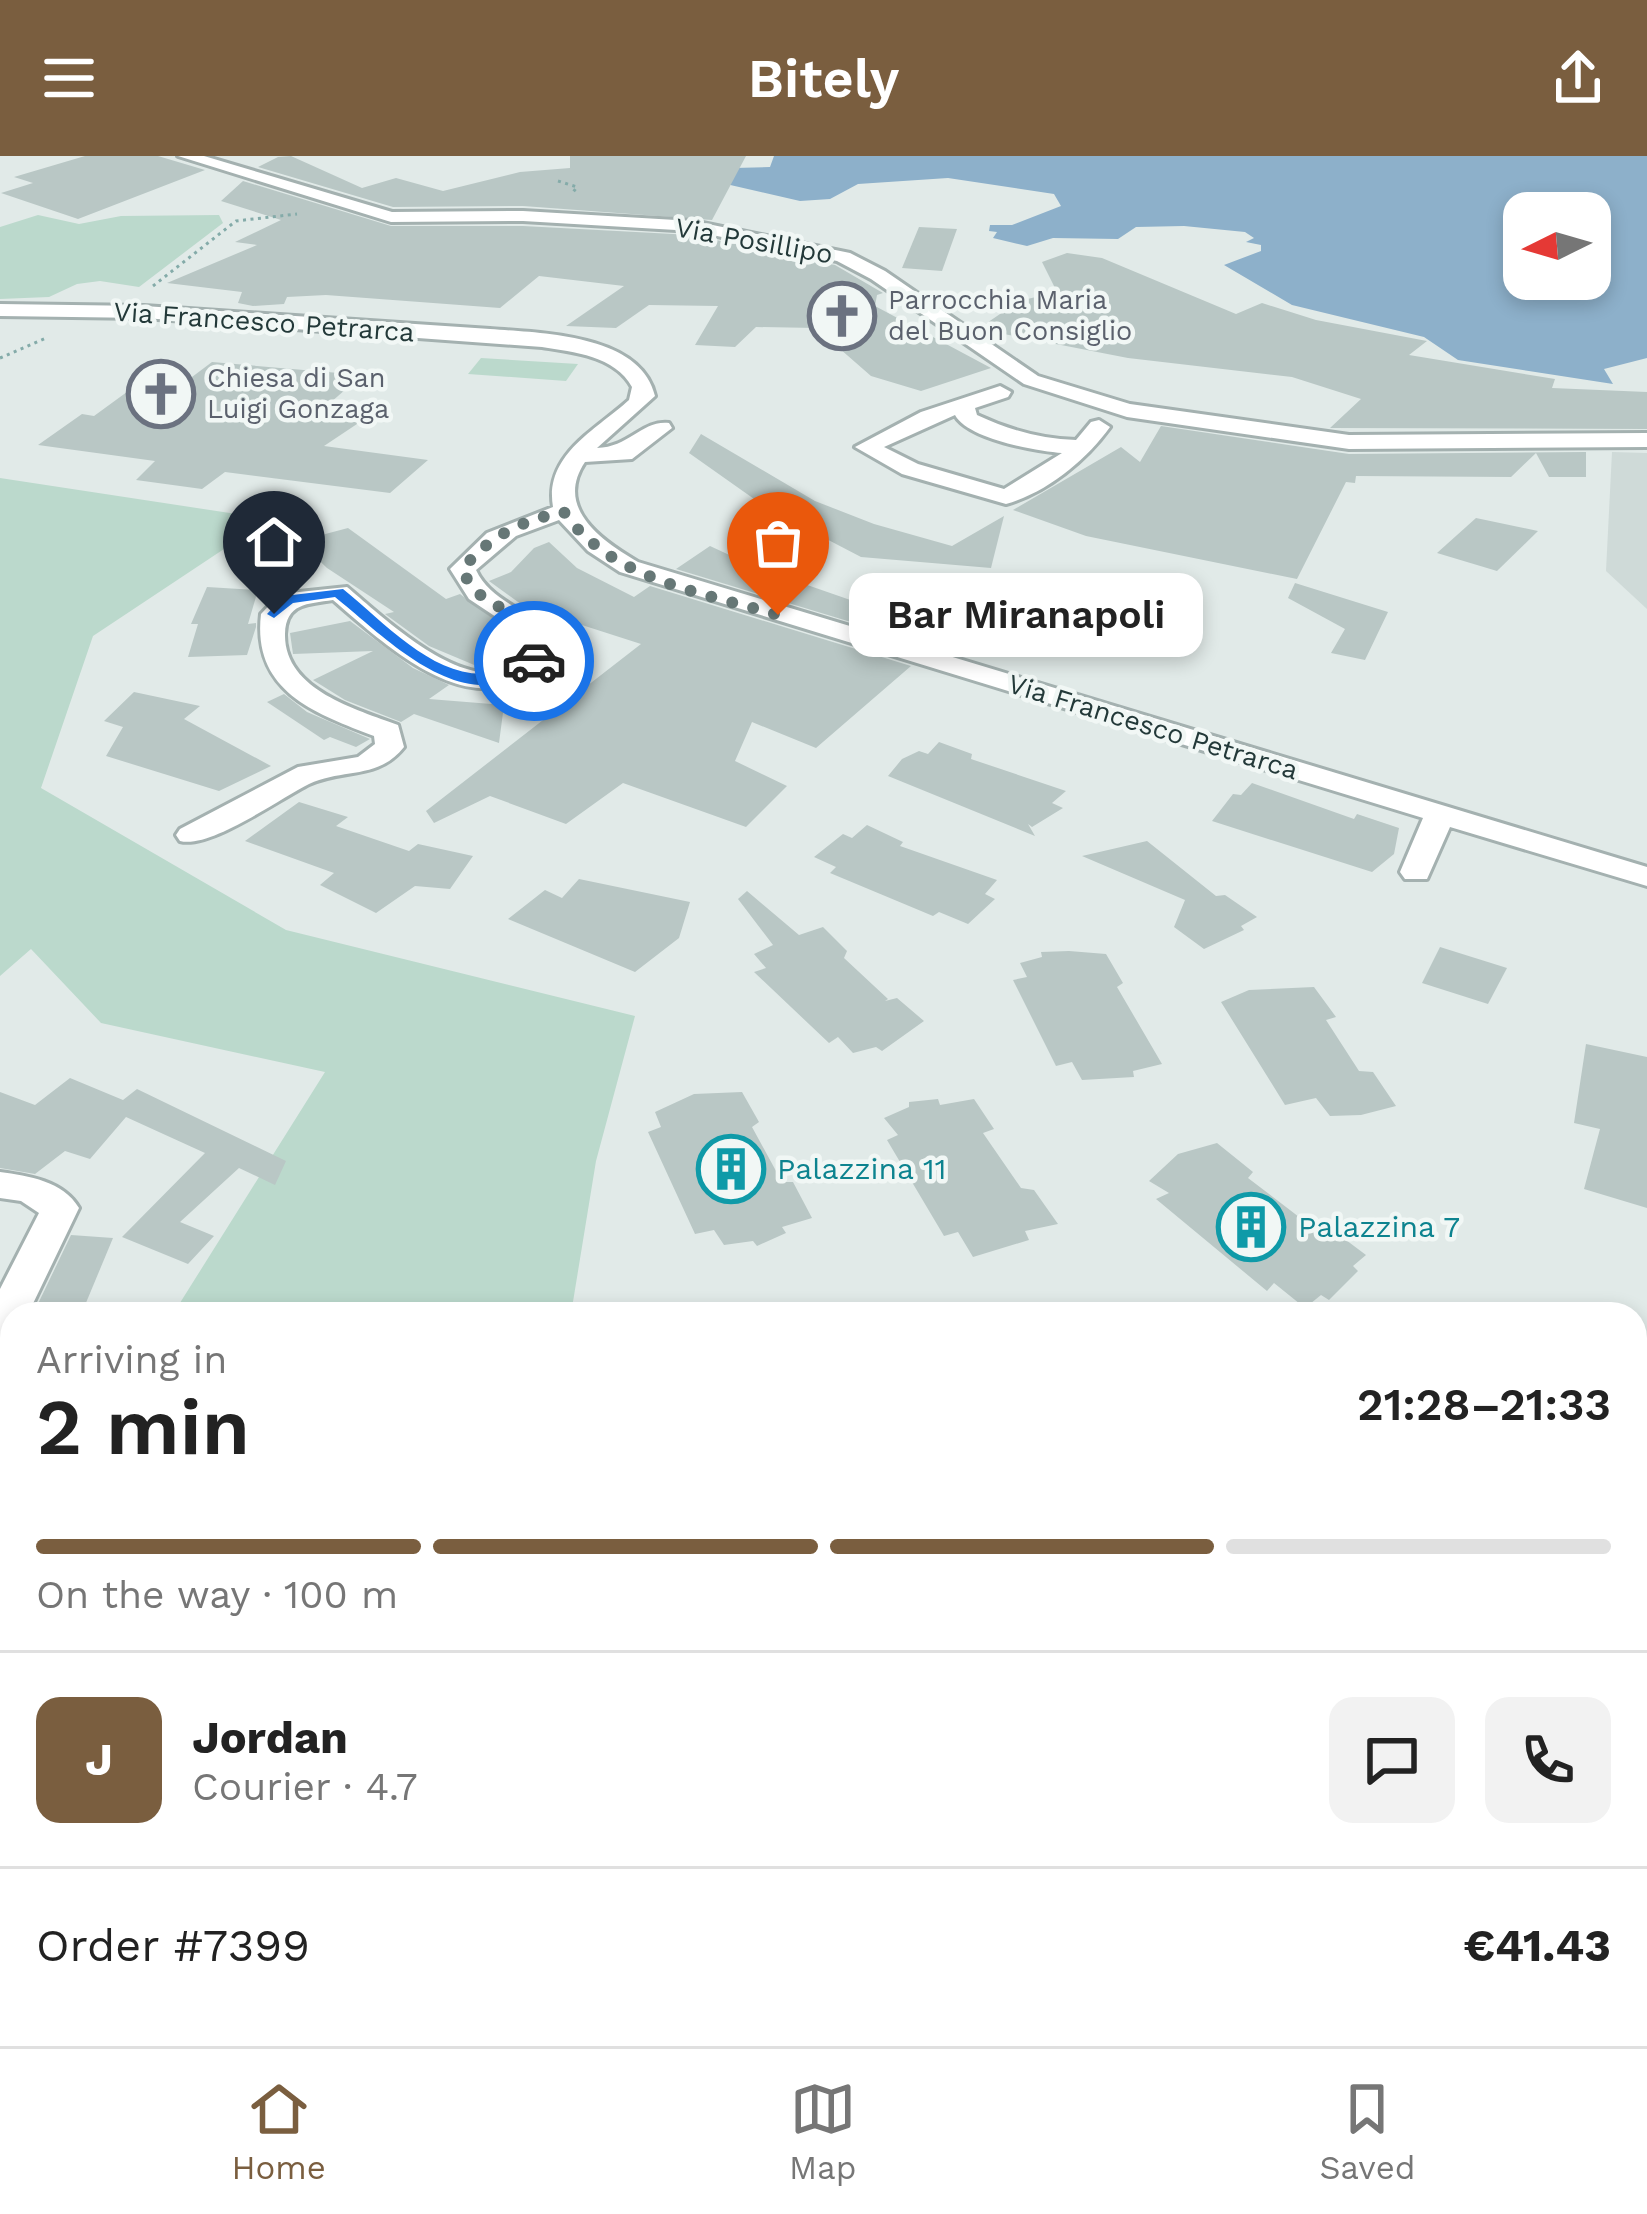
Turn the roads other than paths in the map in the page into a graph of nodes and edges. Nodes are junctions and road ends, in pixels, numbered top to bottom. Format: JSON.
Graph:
{"nodes":[{"id":1,"x":186,"y":156,"type":"edge"},
{"id":2,"x":0,"y":310,"type":"edge"},
{"id":3,"x":1031,"y":380,"type":"junction"},
{"id":4,"x":1000,"y":392,"type":"junction"},
{"id":5,"x":963,"y":405,"type":"junction"},
{"id":6,"x":1127,"y":410,"type":"junction"},
{"id":7,"x":661,"y":428,"type":"dead end"},
{"id":8,"x":1082,"y":428,"type":"junction"},
{"id":9,"x":1647,"y":440,"type":"edge"},
{"id":10,"x":577,"y":456,"type":"junction"},
{"id":11,"x":564,"y":512,"type":"junction"},
{"id":12,"x":1441,"y":811,"type":"junction"},
{"id":13,"x":191,"y":835,"type":"dead end"},
{"id":14,"x":1416,"y":872,"type":"dead end"},
{"id":15,"x":1647,"y":877,"type":"edge"},
{"id":16,"x":0,"y":1185,"type":"edge"},
{"id":17,"x":13,"y":1302,"type":"edge"}],
"edges":[{"from":1,"to":3,"type":"street","name":"Via Posillipo"},
{"from":2,"to":10,"type":"street","name":"Via Francesco Petrarca"},
{"from":3,"to":4,"type":"street"},
{"from":3,"to":6,"type":"street","name":"Via Posillipo"},
{"from":4,"to":5,"type":"street"},
{"from":4,"to":8,"type":"street"},
{"from":5,"to":8,"type":"street"},
{"from":5,"to":8,"type":"street"},
{"from":6,"to":8,"type":"street"},
{"from":6,"to":9,"type":"street","name":"Via Posillipo"},
{"from":7,"to":10,"type":"street"},
{"from":10,"to":11,"type":"street"},
{"from":11,"to":12,"type":"street","name":"Via Francesco Petrarca"},
{"from":11,"to":13,"type":"street"},
{"from":12,"to":14,"type":"street"},
{"from":12,"to":15,"type":"street","name":"Via Francesco Petrarca"},
{"from":16,"to":17,"type":"street"}]}
